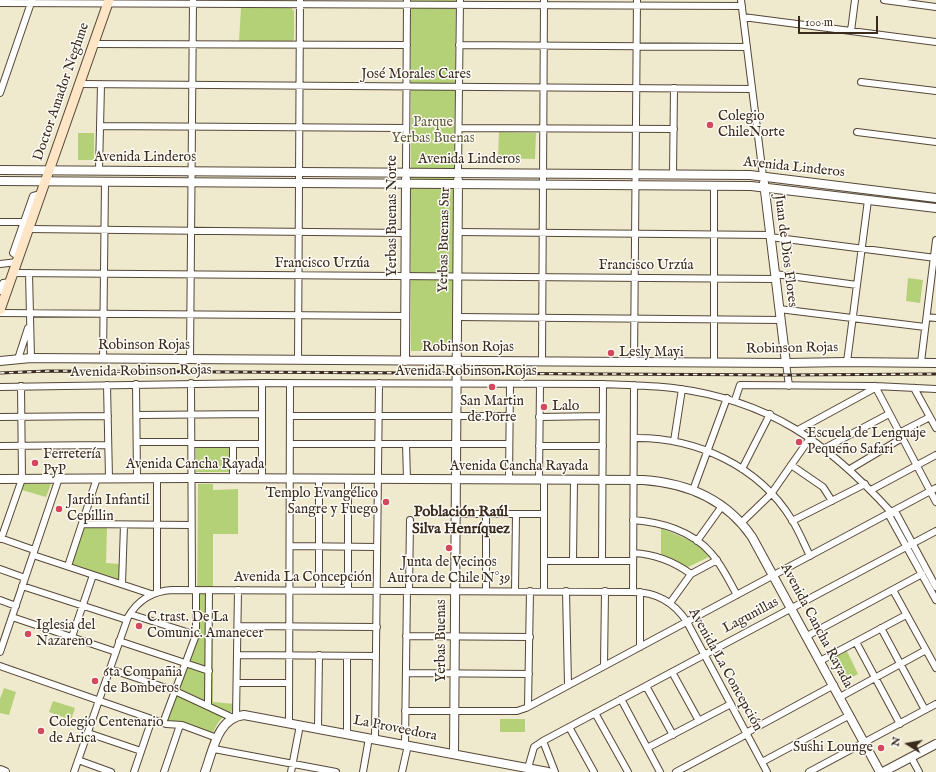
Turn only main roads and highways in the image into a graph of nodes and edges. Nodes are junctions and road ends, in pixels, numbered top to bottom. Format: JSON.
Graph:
{"nodes":[{"id":1,"x":108,"y":2,"type":"edge"},
{"id":2,"x":0,"y":310,"type":"edge"}],
"edges":[{"from":1,"to":2,"type":"main road","name":"Doctor Amador Neghme"}]}
